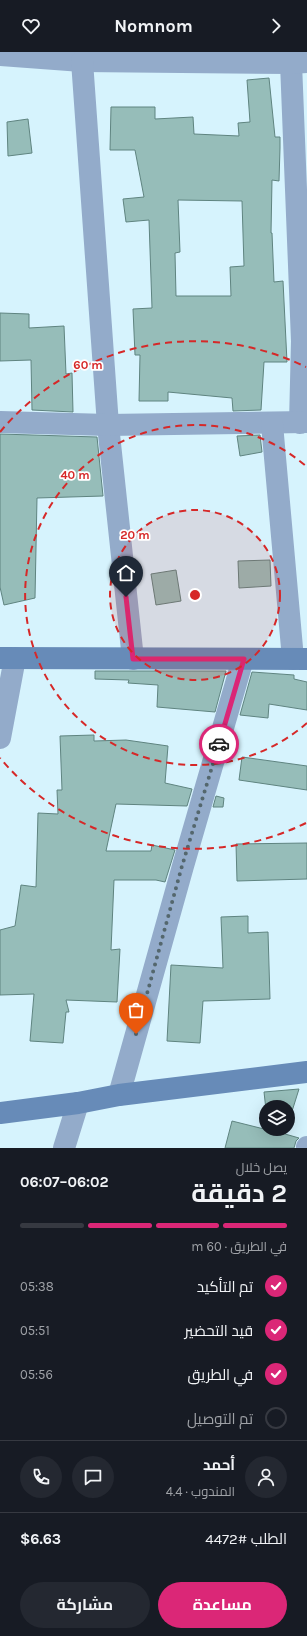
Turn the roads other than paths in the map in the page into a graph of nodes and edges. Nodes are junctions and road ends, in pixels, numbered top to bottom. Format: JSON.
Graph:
{"nodes":[{"id":1,"x":0,"y":55,"type":"edge"},
{"id":2,"x":295,"y":59,"type":"edge"},
{"id":3,"x":82,"y":61,"type":"junction"},
{"id":4,"x":0,"y":422,"type":"edge"},
{"id":5,"x":303,"y":423,"type":"edge"},
{"id":6,"x":272,"y":424,"type":"junction"},
{"id":7,"x":108,"y":425,"type":"junction"},
{"id":8,"x":8,"y":658,"type":"edge"},
{"id":9,"x":133,"y":659,"type":"junction"},
{"id":10,"x":244,"y":659,"type":"junction"},
{"id":11,"x":300,"y":659,"type":"edge"},
{"id":12,"x":0,"y":738,"type":"edge"},
{"id":13,"x":307,"y":1072,"type":"edge"},
{"id":14,"x":119,"y":1095,"type":"junction"},
{"id":15,"x":78,"y":1103,"type":"junction"},
{"id":16,"x":0,"y":1113,"type":"edge"},
{"id":17,"x":64,"y":1148,"type":"edge"}],
"edges":[{"from":1,"to":3,"type":"street"},
{"from":2,"to":3,"type":"street"},
{"from":2,"to":5,"type":"street"},
{"from":3,"to":7,"type":"street"},
{"from":4,"to":7,"type":"street"},
{"from":5,"to":6,"type":"street"},
{"from":6,"to":7,"type":"street"},
{"from":6,"to":11,"type":"street"},
{"from":7,"to":9,"type":"street"},
{"from":8,"to":9,"type":"street"},
{"from":8,"to":12,"type":"street"},
{"from":9,"to":10,"type":"street"},
{"from":10,"to":11,"type":"street"},
{"from":10,"to":14,"type":"street"},
{"from":13,"to":14,"type":"street"},
{"from":14,"to":15,"type":"street"},
{"from":15,"to":16,"type":"street"},
{"from":15,"to":17,"type":"street"}]}
